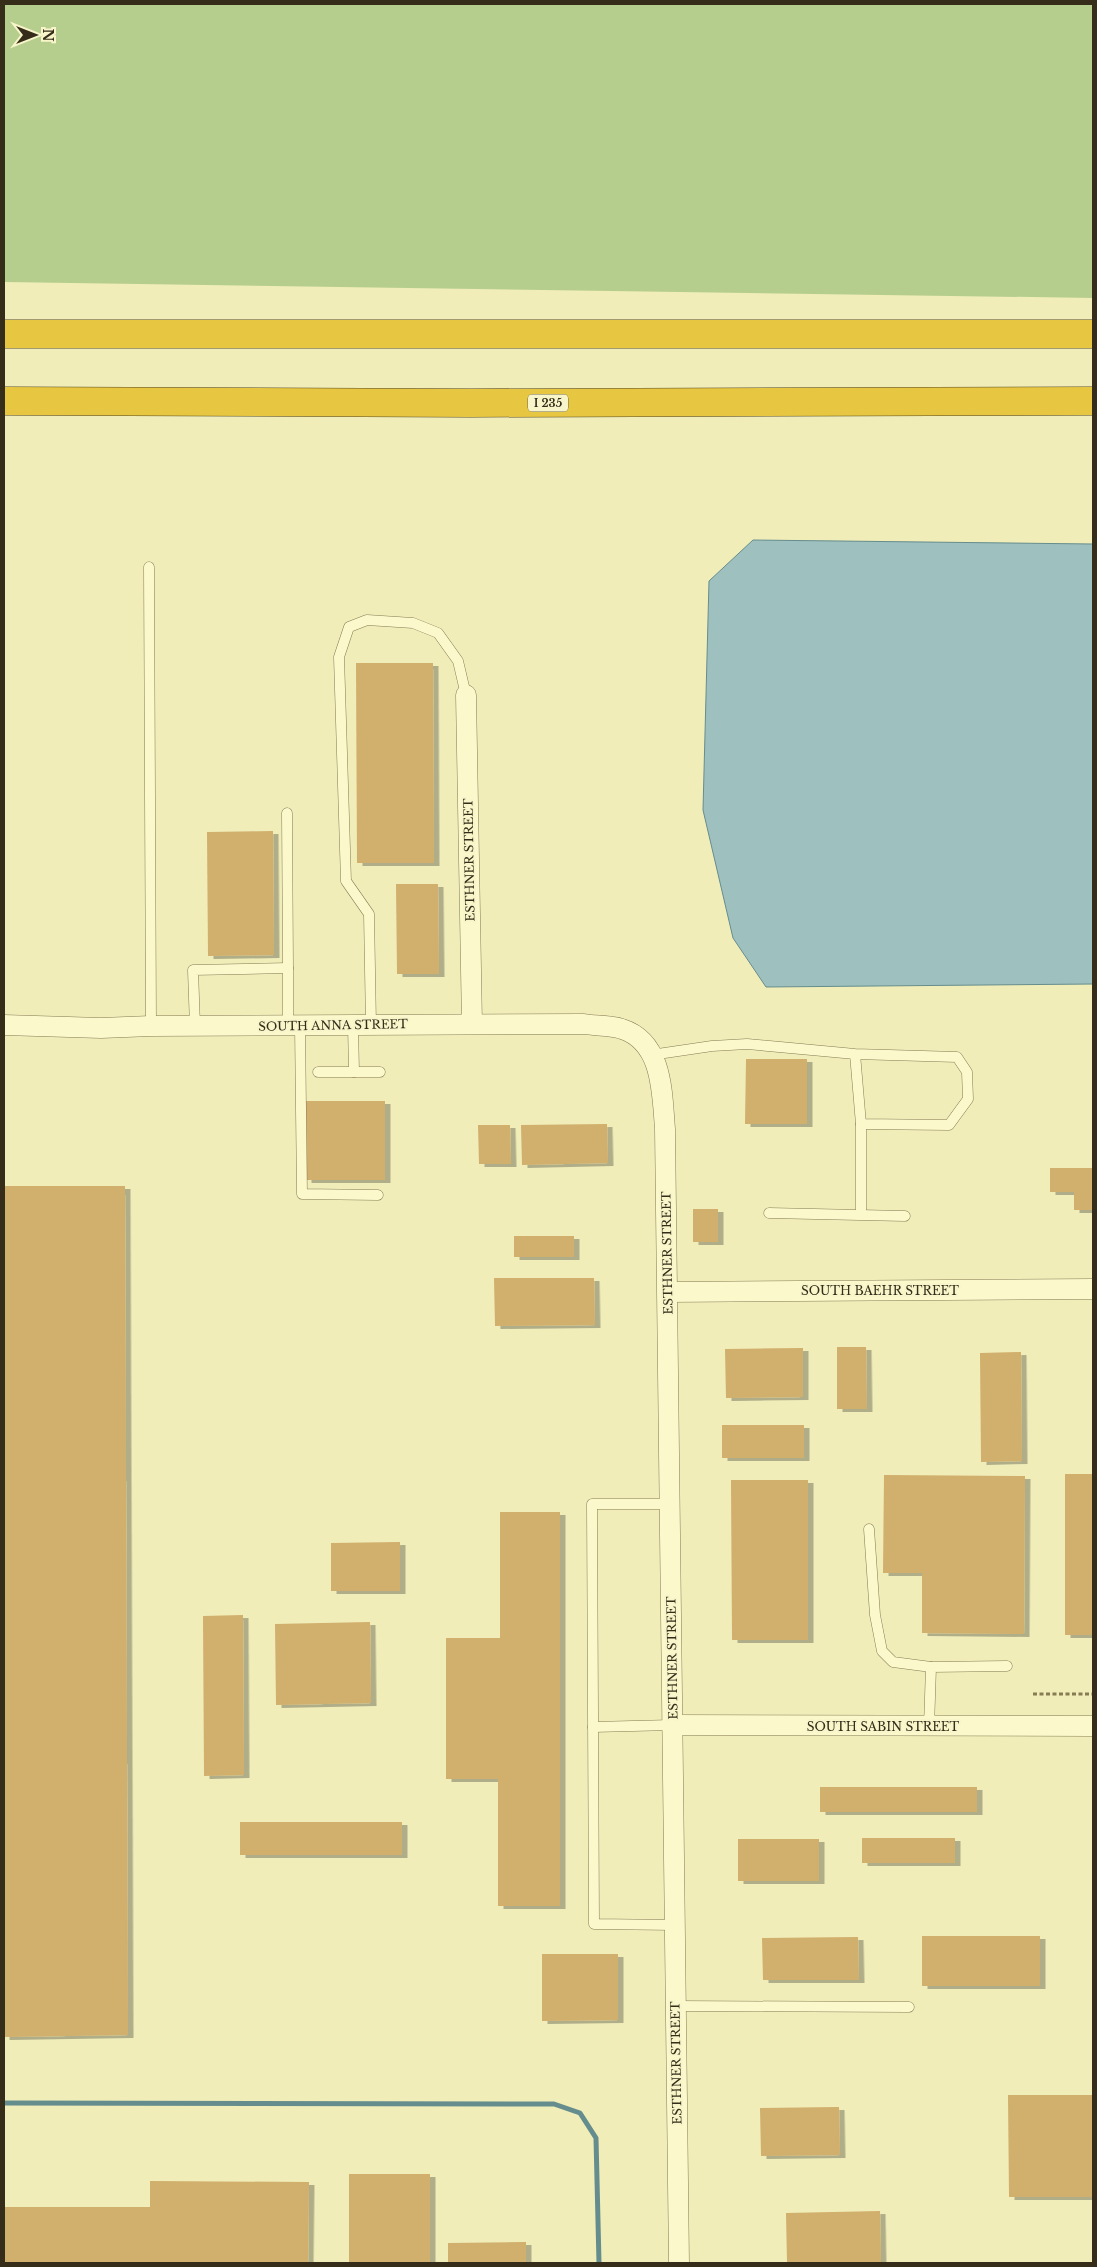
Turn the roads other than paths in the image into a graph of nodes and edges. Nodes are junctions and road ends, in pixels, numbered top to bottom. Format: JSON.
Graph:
{"nodes":[{"id":1,"x":4,"y":334,"type":"edge"},
{"id":2,"x":1093,"y":334,"type":"edge"},
{"id":3,"x":4,"y":401,"type":"edge"},
{"id":4,"x":1093,"y":401,"type":"edge"},
{"id":5,"x":149,"y":567,"type":"dead end"},
{"id":6,"x":466,"y":696,"type":"joint"},
{"id":7,"x":287,"y":813,"type":"dead end"},
{"id":8,"x":288,"y":968,"type":"junction"},
{"id":9,"x":472,"y":1024,"type":"junction"},
{"id":10,"x":4,"y":1025,"type":"edge"},
{"id":11,"x":362,"y":1025,"type":"junction"},
{"id":12,"x":150,"y":1026,"type":"junction"},
{"id":13,"x":195,"y":1026,"type":"junction"},
{"id":14,"x":294,"y":1026,"type":"junction"},
{"id":15,"x":855,"y":1054,"type":"junction"},
{"id":16,"x":651,"y":1055,"type":"junction"},
{"id":17,"x":318,"y":1072,"type":"dead end"},
{"id":18,"x":354,"y":1072,"type":"junction"},
{"id":19,"x":380,"y":1072,"type":"dead end"},
{"id":20,"x":861,"y":1124,"type":"junction"},
{"id":21,"x":378,"y":1195,"type":"dead end"},
{"id":22,"x":769,"y":1213,"type":"dead end"},
{"id":23,"x":862,"y":1214,"type":"junction"},
{"id":24,"x":905,"y":1216,"type":"dead end"},
{"id":25,"x":1093,"y":1289,"type":"edge"},
{"id":26,"x":668,"y":1292,"type":"junction"},
{"id":27,"x":670,"y":1504,"type":"junction"},
{"id":28,"x":869,"y":1529,"type":"dead end"},
{"id":29,"x":1007,"y":1666,"type":"dead end"},
{"id":30,"x":931,"y":1667,"type":"junction"},
{"id":31,"x":672,"y":1725,"type":"junction"},
{"id":32,"x":929,"y":1726,"type":"junction"},
{"id":33,"x":1093,"y":1726,"type":"edge"},
{"id":34,"x":593,"y":1727,"type":"junction"},
{"id":35,"x":675,"y":1925,"type":"junction"},
{"id":36,"x":676,"y":2006,"type":"junction"},
{"id":37,"x":909,"y":2007,"type":"dead end"},
{"id":38,"x":679,"y":2263,"type":"edge"}],
"edges":[{"from":1,"to":2,"type":"highway"},
{"from":3,"to":4,"type":"highway","number":"I 235"},
{"from":5,"to":12,"type":"lane"},
{"from":6,"to":9,"type":"street","name":"ESTHNER STREET"},
{"from":6,"to":11,"type":"lane"},
{"from":7,"to":8,"type":"lane"},
{"from":8,"to":13,"type":"lane"},
{"from":8,"to":14,"type":"lane"},
{"from":9,"to":11,"type":"street","name":"SOUTH ANNA STREET"},
{"from":9,"to":16,"type":"street","name":"SOUTH ANNA STREET"},
{"from":10,"to":12,"type":"street","name":"SOUTH ANNA STREET"},
{"from":11,"to":14,"type":"street","name":"SOUTH ANNA STREET"},
{"from":11,"to":18,"type":"lane"},
{"from":12,"to":13,"type":"street","name":"SOUTH ANNA STREET"},
{"from":13,"to":14,"type":"street","name":"SOUTH ANNA STREET"},
{"from":14,"to":21,"type":"lane"},
{"from":15,"to":16,"type":"lane"},
{"from":15,"to":20,"type":"lane"},
{"from":15,"to":20,"type":"lane"},
{"from":16,"to":26,"type":"street","name":"ESTHNER STREET"},
{"from":17,"to":18,"type":"lane"},
{"from":18,"to":19,"type":"lane"},
{"from":20,"to":23,"type":"lane"},
{"from":22,"to":23,"type":"lane"},
{"from":23,"to":24,"type":"lane"},
{"from":25,"to":26,"type":"street","name":"SOUTH BAEHR STREET"},
{"from":26,"to":27,"type":"street","name":"ESTHNER STREET"},
{"from":27,"to":31,"type":"street","name":"ESTHNER STREET"},
{"from":27,"to":34,"type":"lane"},
{"from":28,"to":30,"type":"lane"},
{"from":29,"to":30,"type":"lane"},
{"from":30,"to":32,"type":"lane"},
{"from":31,"to":32,"type":"street","name":"SOUTH SABIN STREET"},
{"from":31,"to":34,"type":"lane"},
{"from":31,"to":35,"type":"street","name":"ESTHNER STREET"},
{"from":32,"to":33,"type":"street","name":"SOUTH SABIN STREET"},
{"from":34,"to":35,"type":"lane"},
{"from":35,"to":36,"type":"street","name":"ESTHNER STREET"},
{"from":36,"to":37,"type":"lane"},
{"from":36,"to":38,"type":"street","name":"ESTHNER STREET"}]}
